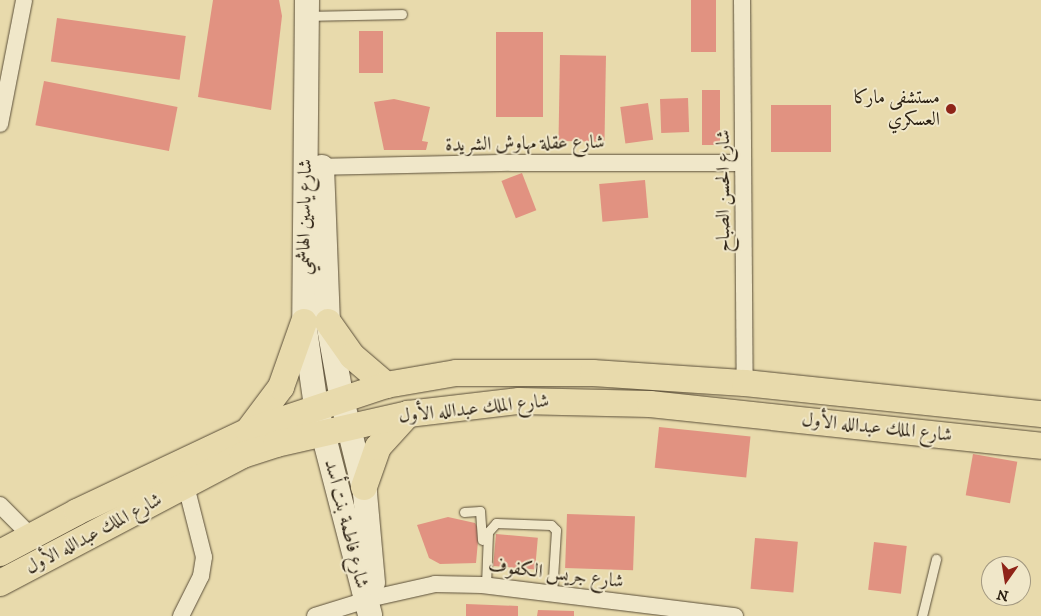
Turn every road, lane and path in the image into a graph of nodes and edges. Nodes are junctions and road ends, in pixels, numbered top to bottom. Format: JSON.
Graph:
{"nodes":[{"id":1,"x":24,"y":0,"type":"edge"},
{"id":2,"x":742,"y":0,"type":"edge"},
{"id":3,"x":315,"y":8,"type":"edge"},
{"id":4,"x":402,"y":14,"type":"dead end"},
{"id":5,"x":0,"y":124,"type":"edge"},
{"id":6,"x":743,"y":163,"type":"junction"},
{"id":7,"x":314,"y":167,"type":"junction"},
{"id":8,"x":316,"y":322,"type":"junction"},
{"id":9,"x":745,"y":383,"type":"junction"},
{"id":10,"x":386,"y":385,"type":"junction"},
{"id":11,"x":342,"y":400,"type":"junction"},
{"id":12,"x":316,"y":406,"type":"junction"},
{"id":13,"x":408,"y":414,"type":"junction"},
{"id":14,"x":1041,"y":414,"type":"edge"},
{"id":15,"x":350,"y":426,"type":"junction"},
{"id":16,"x":248,"y":431,"type":"junction"},
{"id":17,"x":322,"y":433,"type":"junction"},
{"id":18,"x":1041,"y":446,"type":"edge"},
{"id":19,"x":186,"y":486,"type":"junction"},
{"id":20,"x":364,"y":487,"type":"junction"},
{"id":21,"x":0,"y":505,"type":"edge"},
{"id":22,"x":464,"y":512,"type":"dead end"},
{"id":23,"x":32,"y":537,"type":"junction"},
{"id":24,"x":0,"y":554,"type":"edge"},
{"id":25,"x":936,"y":559,"type":"dead end"},
{"id":26,"x":0,"y":583,"type":"edge"},
{"id":27,"x":484,"y":585,"type":"junction"},
{"id":28,"x":552,"y":594,"type":"junction"},
{"id":29,"x":370,"y":607,"type":"edge"},
{"id":30,"x":181,"y":616,"type":"edge"},
{"id":31,"x":315,"y":616,"type":"edge"},
{"id":32,"x":735,"y":616,"type":"edge"},
{"id":33,"x":922,"y":616,"type":"edge"}],
"edges":[{"from":1,"to":5,"type":"street"},
{"from":2,"to":6,"type":"street","name":"شارع الحسن الصباح"},
{"from":3,"to":4,"type":"lane"},
{"from":3,"to":7,"type":"street","name":"شارع ياسين الهاشمي"},
{"from":6,"to":7,"type":"street","name":"شارع عقلة مهاوش الشريدة"},
{"from":6,"to":9,"type":"street","name":"شارع الحسن الصباح"},
{"from":7,"to":8,"type":"street","name":"شارع ياسين الهاشمي"},
{"from":8,"to":10,"type":"main road"},
{"from":8,"to":11,"type":"street","name":"شارع ياسين الهاشمي"},
{"from":8,"to":12,"type":"street","name":"شارع ياسين الهاشمي"},
{"from":8,"to":16,"type":"main road"},
{"from":9,"to":10,"type":"main road","name":"شارع الملك عبدالله الأول"},
{"from":9,"to":14,"type":"main road","name":"شارع الملك عبدالله الأول"},
{"from":10,"to":11,"type":"main road","name":"شارع الملك عبدالله الأول"},
{"from":11,"to":12,"type":"main road","name":"شارع الملك عبدالله الأول"},
{"from":11,"to":15,"type":"street","name":"شارع ياسين الهاشمي"},
{"from":12,"to":16,"type":"main road","name":"شارع الملك عبدالله الأول"},
{"from":12,"to":17,"type":"street","name":"شارع ياسين الهاشمي"},
{"from":13,"to":15,"type":"main road","name":"شارع الملك عبدالله الأول"},
{"from":13,"to":18,"type":"main road","name":"شارع الملك عبدالله الأول"},
{"from":13,"to":20,"type":"main road"},
{"from":15,"to":17,"type":"main road","name":"شارع الملك عبدالله الأول"},
{"from":15,"to":20,"type":"street","name":"شارع فاطمة بنت أسد"},
{"from":16,"to":23,"type":"main road","name":"شارع الملك عبدالله الأول"},
{"from":17,"to":19,"type":"main road","name":"شارع الملك عبدالله الأول"},
{"from":17,"to":29,"type":"street","name":"شارع فاطمة بنت أسد"},
{"from":19,"to":26,"type":"main road","name":"شارع الملك عبدالله الأول"},
{"from":19,"to":30,"type":"street"},
{"from":20,"to":29,"type":"street","name":"شارع فاطمة بنت أسد"},
{"from":21,"to":23,"type":"street"},
{"from":22,"to":27,"type":"lane"},
{"from":23,"to":24,"type":"main road","name":"شارع الملك عبدالله الأول"},
{"from":25,"to":33,"type":"lane"},
{"from":27,"to":28,"type":"street","name":"شارع جريس الكفوف"},
{"from":27,"to":28,"type":"lane"},
{"from":27,"to":29,"type":"street","name":"شارع جريس الكفوف"},
{"from":28,"to":32,"type":"street","name":"شارع جريس الكفوف"},
{"from":29,"to":31,"type":"street","name":"شارع جريس الكفوف"}]}
